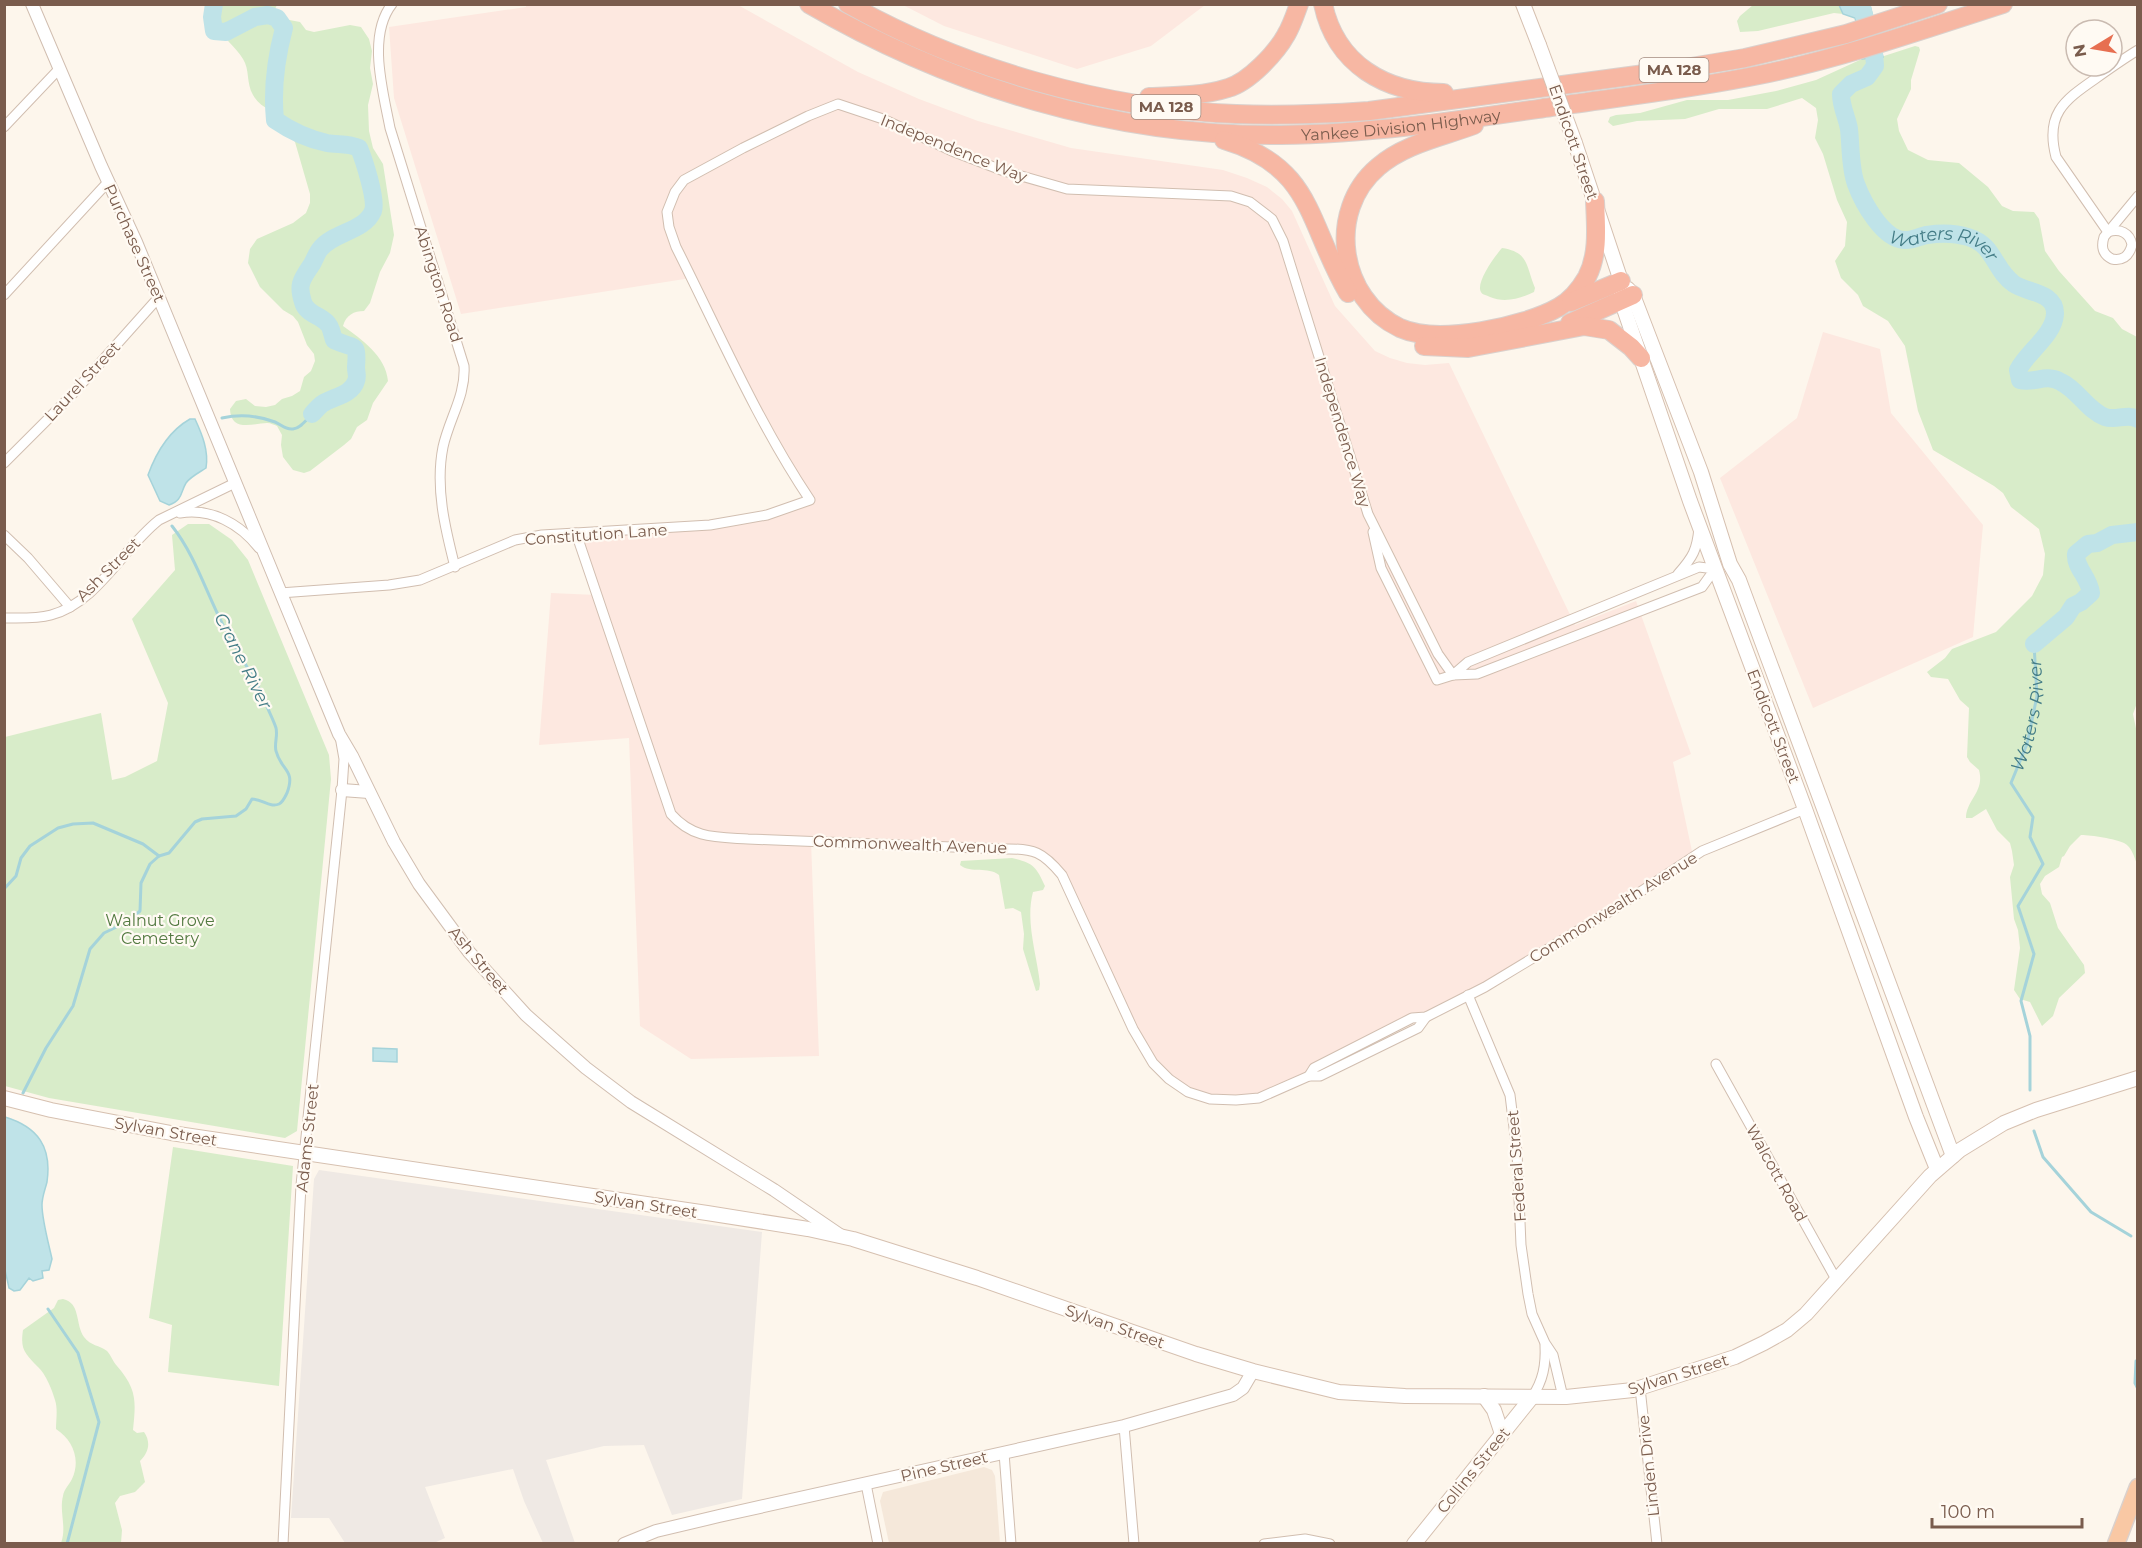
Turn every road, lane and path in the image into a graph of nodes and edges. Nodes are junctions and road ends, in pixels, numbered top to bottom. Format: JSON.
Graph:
{"nodes":[{"id":1,"x":32,"y":4,"type":"edge"},
{"id":2,"x":392,"y":4,"type":"edge"},
{"id":3,"x":809,"y":4,"type":"edge"},
{"id":4,"x":848,"y":4,"type":"edge"},
{"id":5,"x":1299,"y":4,"type":"edge"},
{"id":6,"x":1323,"y":4,"type":"edge"},
{"id":7,"x":1523,"y":4,"type":"edge"},
{"id":8,"x":1938,"y":4,"type":"edge"},
{"id":9,"x":2003,"y":4,"type":"edge"},
{"id":10,"x":2138,"y":50,"type":"edge"},
{"id":11,"x":59,"y":69,"type":"junction"},
{"id":12,"x":1500,"y":94,"type":"junction"},
{"id":13,"x":1109,"y":98,"type":"junction"},
{"id":14,"x":1506,"y":114,"type":"junction"},
{"id":15,"x":4,"y":128,"type":"edge"},
{"id":16,"x":1194,"y":130,"type":"junction"},
{"id":17,"x":108,"y":182,"type":"junction"},
{"id":18,"x":2138,"y":196,"type":"edge"},
{"id":19,"x":1595,"y":201,"type":"junction"},
{"id":20,"x":1622,"y":281,"type":"junction"},
{"id":21,"x":4,"y":295,"type":"edge"},
{"id":22,"x":159,"y":297,"type":"junction"},
{"id":23,"x":1627,"y":298,"type":"junction"},
{"id":24,"x":1560,"y":307,"type":"junction"},
{"id":25,"x":1552,"y":330,"type":"junction"},
{"id":26,"x":1641,"y":358,"type":"junction"},
{"id":27,"x":4,"y":464,"type":"edge"},
{"id":28,"x":234,"y":483,"type":"junction"},
{"id":29,"x":810,"y":500,"type":"joint"},
{"id":30,"x":172,"y":514,"type":"junction"},
{"id":31,"x":1373,"y":525,"type":"junction"},
{"id":32,"x":1699,"y":525,"type":"junction"},
{"id":33,"x":576,"y":533,"type":"junction"},
{"id":34,"x":4,"y":535,"type":"edge"},
{"id":35,"x":265,"y":558,"type":"junction"},
{"id":36,"x":1730,"y":564,"type":"junction"},
{"id":37,"x":455,"y":567,"type":"junction"},
{"id":38,"x":1715,"y":568,"type":"junction"},
{"id":39,"x":1677,"y":576,"type":"junction"},
{"id":40,"x":280,"y":593,"type":"junction"},
{"id":41,"x":70,"y":607,"type":"junction"},
{"id":42,"x":4,"y":618,"type":"edge"},
{"id":43,"x":1453,"y":675,"type":"junction"},
{"id":44,"x":339,"y":734,"type":"junction"},
{"id":45,"x":342,"y":790,"type":"junction"},
{"id":46,"x":369,"y":792,"type":"junction"},
{"id":47,"x":1821,"y":803,"type":"junction"},
{"id":48,"x":1805,"y":809,"type":"junction"},
{"id":49,"x":1468,"y":995,"type":"junction"},
{"id":50,"x":1916,"y":1058,"type":"junction"},
{"id":51,"x":1716,"y":1064,"type":"dead end"},
{"id":52,"x":1897,"y":1065,"type":"junction"},
{"id":53,"x":2138,"y":1078,"type":"edge"},
{"id":54,"x":4,"y":1098,"type":"edge"},
{"id":55,"x":1944,"y":1135,"type":"junction"},
{"id":56,"x":1978,"y":1139,"type":"junction"},
{"id":57,"x":305,"y":1153,"type":"junction"},
{"id":58,"x":1953,"y":1156,"type":"junction"},
{"id":59,"x":1937,"y":1169,"type":"junction"},
{"id":60,"x":841,"y":1236,"type":"junction"},
{"id":61,"x":1837,"y":1281,"type":"junction"},
{"id":62,"x":1545,"y":1343,"type":"junction"},
{"id":63,"x":1252,"y":1371,"type":"junction"},
{"id":64,"x":1640,"y":1388,"type":"junction"},
{"id":65,"x":1484,"y":1396,"type":"junction"},
{"id":66,"x":1532,"y":1397,"type":"junction"},
{"id":67,"x":1563,"y":1397,"type":"junction"},
{"id":68,"x":1124,"y":1426,"type":"junction"},
{"id":69,"x":1502,"y":1434,"type":"junction"},
{"id":70,"x":1004,"y":1453,"type":"junction"},
{"id":71,"x":866,"y":1484,"type":"junction"},
{"id":72,"x":2138,"y":1487,"type":"edge"},
{"id":73,"x":646,"y":1540,"type":"edge"},
{"id":74,"x":283,"y":1544,"type":"edge"},
{"id":75,"x":624,"y":1544,"type":"edge"},
{"id":76,"x":878,"y":1544,"type":"edge"},
{"id":77,"x":1011,"y":1544,"type":"edge"},
{"id":78,"x":1134,"y":1544,"type":"edge"},
{"id":79,"x":1264,"y":1544,"type":"edge"},
{"id":80,"x":1330,"y":1544,"type":"edge"},
{"id":81,"x":1414,"y":1544,"type":"edge"},
{"id":82,"x":1657,"y":1544,"type":"edge"},
{"id":83,"x":2116,"y":1544,"type":"edge"}],
"edges":[{"from":1,"to":11,"type":"street","name":"Purchase Street"},
{"from":2,"to":37,"type":"street","name":"Abington Road"},
{"from":3,"to":16,"type":"highway","name":"Yankee Division Highway","number":"MA 128"},
{"from":4,"to":13,"type":"highway","name":"Yankee Division Highway","number":"MA 128"},
{"from":5,"to":13,"type":"highway"},
{"from":6,"to":12,"type":"highway"},
{"from":7,"to":19,"type":"main road","name":"Endicott Street","bridge":true},
{"from":8,"to":12,"type":"highway","name":"Yankee Division Highway","number":"MA 128"},
{"from":9,"to":14,"type":"highway","name":"Yankee Division Highway","number":"MA 128"},
{"from":10,"to":18,"type":"street"},
{"from":11,"to":15,"type":"street"},
{"from":11,"to":17,"type":"street","name":"Purchase Street"},
{"from":12,"to":13,"type":"highway","name":"Yankee Division Highway","number":"MA 128"},
{"from":14,"to":16,"type":"highway","name":"Yankee Division Highway","number":"MA 128"},
{"from":14,"to":24,"type":"highway"},
{"from":16,"to":25,"type":"highway"},
{"from":17,"to":21,"type":"street"},
{"from":17,"to":22,"type":"street","name":"Purchase Street"},
{"from":19,"to":20,"type":"main road","name":"Endicott Street"},
{"from":19,"to":24,"type":"highway"},
{"from":20,"to":23,"type":"main road","name":"Endicott Street"},
{"from":20,"to":24,"type":"highway"},
{"from":22,"to":27,"type":"street","name":"Laurel Street"},
{"from":22,"to":28,"type":"street","name":"Purchase Street"},
{"from":23,"to":25,"type":"highway"},
{"from":23,"to":26,"type":"main road","name":"Endicott Street"},
{"from":23,"to":36,"type":"main road","name":"Endicott Street"},
{"from":25,"to":26,"type":"highway"},
{"from":26,"to":32,"type":"main road","name":"Endicott Street"},
{"from":28,"to":30,"type":"street","name":"Ash Street"},
{"from":28,"to":35,"type":"street","name":"Ash Street"},
{"from":29,"to":31,"type":"street","name":"Independence Way"},
{"from":29,"to":33,"type":"street","name":"Constitution Lane"},
{"from":30,"to":35,"type":"street","name":"Ash Street"},
{"from":30,"to":41,"type":"street","name":"Ash Street"},
{"from":31,"to":43,"type":"street","name":"Independence Way"},
{"from":31,"to":43,"type":"street","name":"Independence Way"},
{"from":32,"to":38,"type":"main road","name":"Endicott Street"},
{"from":32,"to":39,"type":"street"},
{"from":33,"to":37,"type":"street","name":"Constitution Lane"},
{"from":33,"to":49,"type":"street","name":"Commonwealth Avenue"},
{"from":34,"to":41,"type":"street"},
{"from":35,"to":40,"type":"street","name":"Ash Street"},
{"from":36,"to":38,"type":"main road"},
{"from":36,"to":47,"type":"main road","name":"Endicott Street"},
{"from":37,"to":40,"type":"street","name":"Constitution Lane"},
{"from":38,"to":39,"type":"street","name":"Independence Way"},
{"from":38,"to":43,"type":"street","name":"Independence Way"},
{"from":38,"to":48,"type":"main road","name":"Endicott Street"},
{"from":39,"to":43,"type":"street","name":"Independence Way"},
{"from":40,"to":44,"type":"street","name":"Ash Street"},
{"from":41,"to":42,"type":"street","name":"Ash Street"},
{"from":44,"to":45,"type":"street","name":"Adams Street"},
{"from":44,"to":46,"type":"street","name":"Ash Street"},
{"from":45,"to":46,"type":"street"},
{"from":45,"to":57,"type":"street","name":"Adams Street"},
{"from":46,"to":60,"type":"street","name":"Ash Street"},
{"from":47,"to":48,"type":"main road"},
{"from":47,"to":50,"type":"main road","name":"Endicott Street"},
{"from":48,"to":49,"type":"street","name":"Commonwealth Avenue"},
{"from":48,"to":52,"type":"main road","name":"Endicott Street"},
{"from":49,"to":62,"type":"street","name":"Federal Street"},
{"from":50,"to":52,"type":"main road"},
{"from":50,"to":55,"type":"main road","name":"Endicott Street"},
{"from":51,"to":61,"type":"street","name":"Walcott Road"},
{"from":52,"to":59,"type":"main road","name":"Endicott Street"},
{"from":53,"to":56,"type":"main road","name":"Sylvan Street"},
{"from":54,"to":57,"type":"main road","name":"Sylvan Street"},
{"from":55,"to":56,"type":"main road"},
{"from":55,"to":58,"type":"main road","name":"Endicott Street"},
{"from":56,"to":58,"type":"main road","name":"Sylvan Street"},
{"from":57,"to":60,"type":"main road","name":"Sylvan Street"},
{"from":57,"to":74,"type":"street","name":"Adams Street"},
{"from":58,"to":59,"type":"main road","name":"Sylvan Street"},
{"from":59,"to":61,"type":"main road","name":"Sylvan Street"},
{"from":60,"to":63,"type":"main road","name":"Sylvan Street"},
{"from":61,"to":64,"type":"main road","name":"Sylvan Street"},
{"from":62,"to":66,"type":"street","name":"Federal Street"},
{"from":62,"to":67,"type":"street","name":"Federal Street"},
{"from":63,"to":65,"type":"main road","name":"Sylvan Street"},
{"from":63,"to":68,"type":"street","name":"Pine Street"},
{"from":64,"to":67,"type":"main road","name":"Sylvan Street"},
{"from":64,"to":82,"type":"street","name":"Linden Drive"},
{"from":65,"to":66,"type":"main road","name":"Sylvan Street"},
{"from":65,"to":69,"type":"main road"},
{"from":66,"to":67,"type":"main road","name":"Sylvan Street"},
{"from":66,"to":69,"type":"main road","name":"Collins Street"},
{"from":68,"to":70,"type":"street","name":"Pine Street"},
{"from":68,"to":78,"type":"street"},
{"from":69,"to":81,"type":"main road","name":"Collins Street"},
{"from":70,"to":71,"type":"street","name":"Pine Street"},
{"from":70,"to":77,"type":"street"},
{"from":71,"to":73,"type":"street","name":"Pine Street"},
{"from":71,"to":76,"type":"street"},
{"from":72,"to":83,"type":"highway"},
{"from":73,"to":75,"type":"street","name":"Pine Street"},
{"from":79,"to":80,"type":"street"}]}
